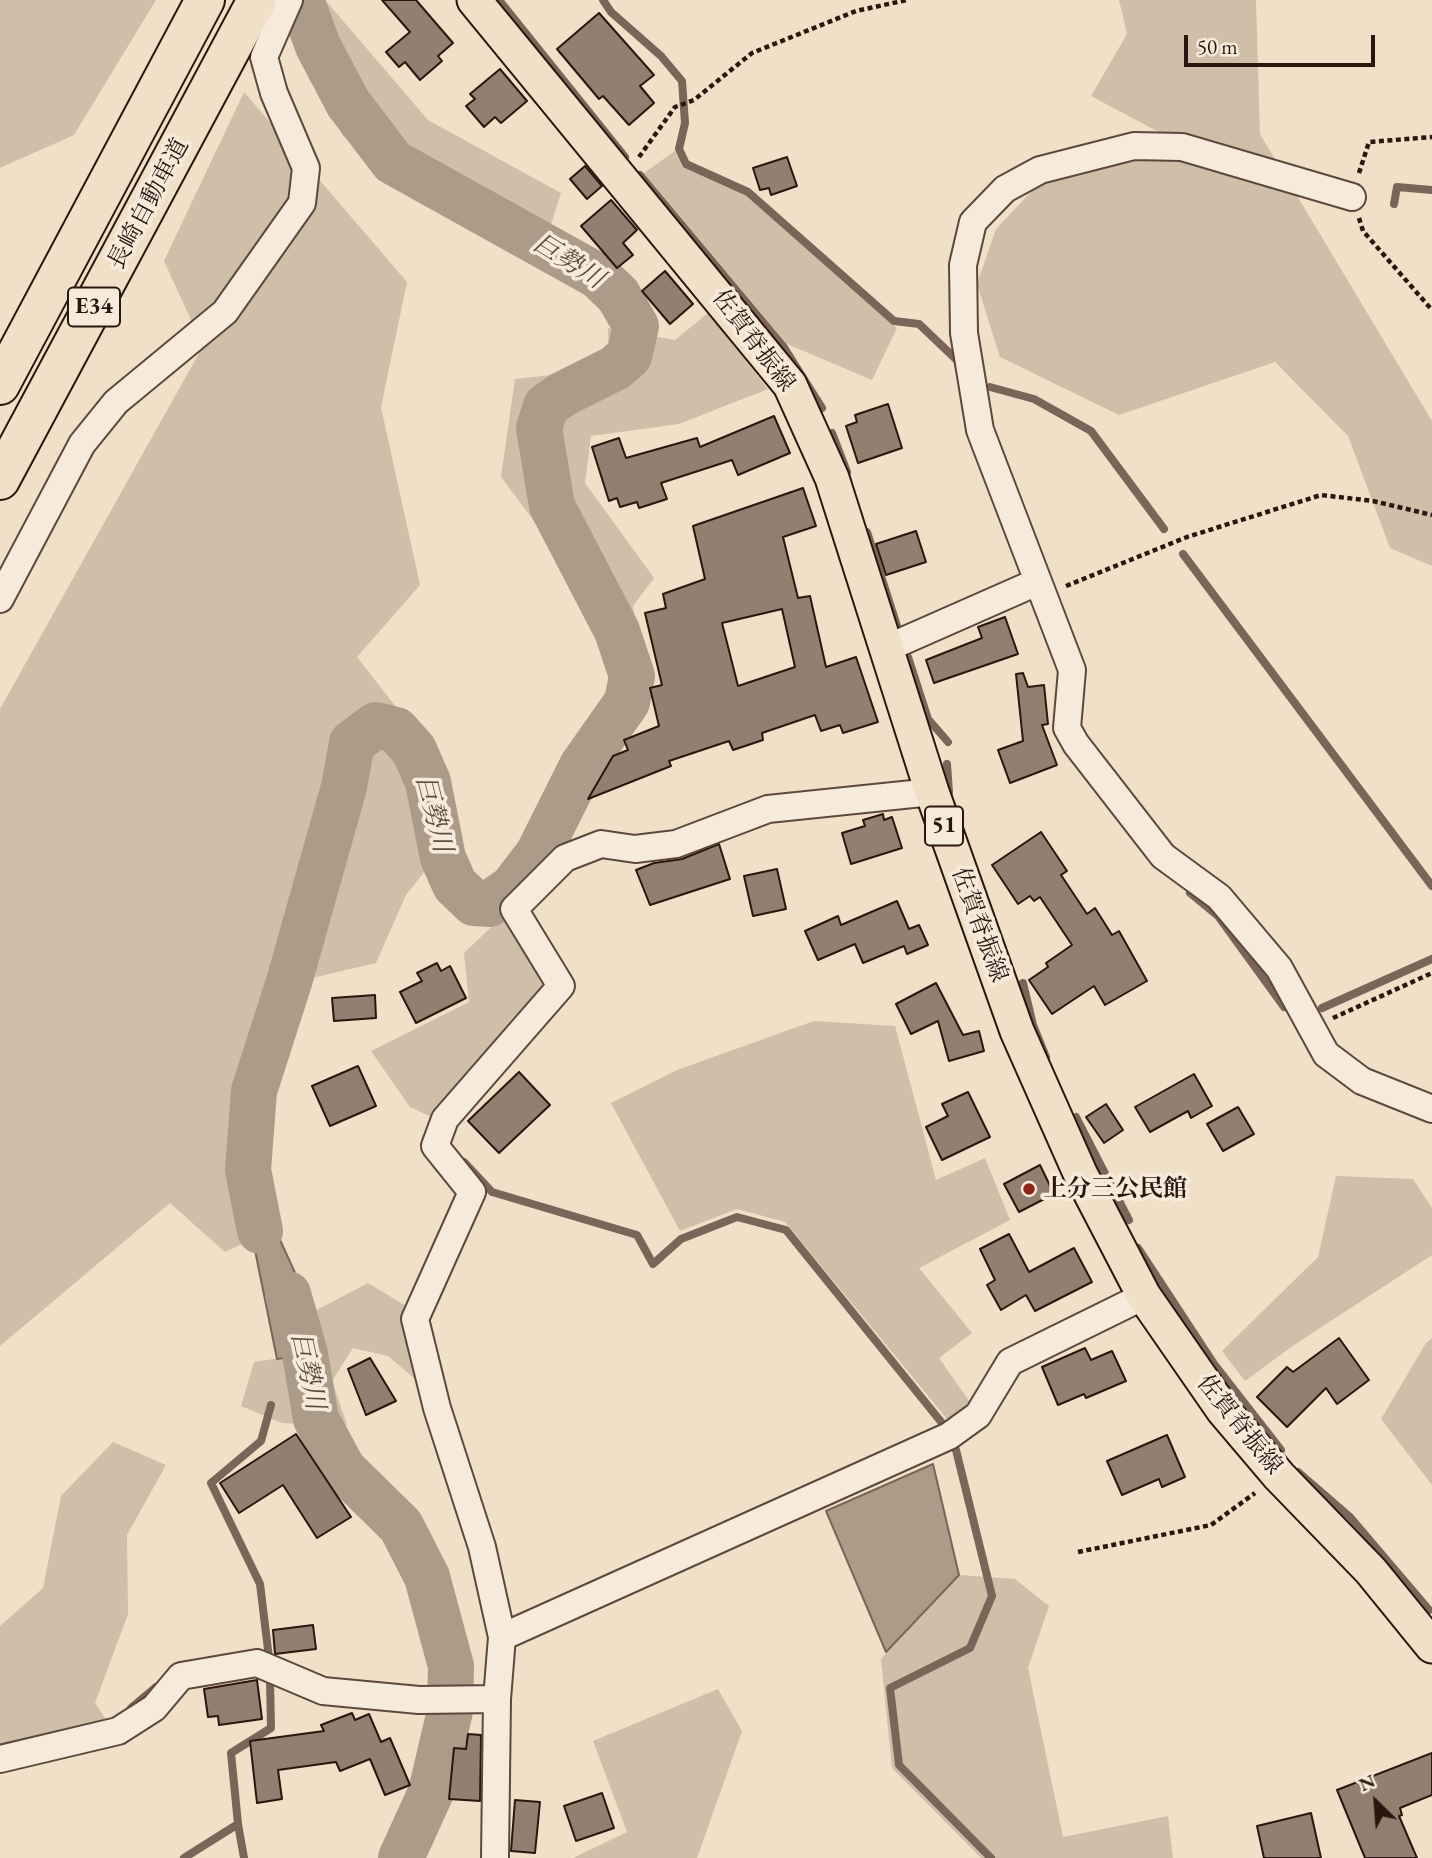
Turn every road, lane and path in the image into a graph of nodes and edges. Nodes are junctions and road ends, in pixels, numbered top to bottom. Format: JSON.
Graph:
{"nodes":[{"id":1,"x":205,"y":0,"type":"edge"},
{"id":2,"x":257,"y":0,"type":"edge"},
{"id":3,"x":289,"y":0,"type":"edge"},
{"id":4,"x":474,"y":0,"type":"edge"},
{"id":5,"x":907,"y":0,"type":"edge"},
{"id":6,"x":1432,"y":137,"type":"edge"},
{"id":7,"x":622,"y":180,"type":"junction"},
{"id":8,"x":1352,"y":197,"type":"junction"},
{"id":9,"x":1432,"y":310,"type":"edge"},
{"id":10,"x":0,"y":385,"type":"edge"},
{"id":11,"x":0,"y":480,"type":"edge"},
{"id":12,"x":1432,"y":515,"type":"edge"},
{"id":13,"x":1040,"y":589,"type":"junction"},
{"id":14,"x":0,"y":599,"type":"edge"},
{"id":15,"x":884,"y":649,"type":"junction"},
{"id":16,"x":932,"y":792,"type":"junction"},
{"id":17,"x":1432,"y":973,"type":"edge"},
{"id":18,"x":1313,"y":1027,"type":"junction"},
{"id":19,"x":1432,"y":1109,"type":"edge"},
{"id":20,"x":1144,"y":1296,"type":"junction"},
{"id":21,"x":1279,"y":1476,"type":"junction"},
{"id":22,"x":1078,"y":1552,"type":"dead end"},
{"id":23,"x":502,"y":1637,"type":"junction"},
{"id":24,"x":1431,"y":1640,"type":"edge"},
{"id":25,"x":488,"y":1699,"type":"junction"},
{"id":26,"x":0,"y":1759,"type":"edge"},
{"id":27,"x":495,"y":1858,"type":"edge"}],
"edges":[{"from":1,"to":10,"type":"highway","name":"長崎自動車道","number":"E34"},
{"from":2,"to":11,"type":"highway","name":"長崎自動車道","number":"E34"},
{"from":3,"to":14,"type":"street"},
{"from":4,"to":7,"type":"main road","name":"佐賀脊振線","number":"51"},
{"from":5,"to":7,"type":"path"},
{"from":6,"to":8,"type":"path"},
{"from":7,"to":15,"type":"main road","name":"佐賀脊振線","number":"51"},
{"from":8,"to":9,"type":"path"},
{"from":8,"to":13,"type":"street"},
{"from":12,"to":13,"type":"path"},
{"from":13,"to":15,"type":"street"},
{"from":13,"to":18,"type":"street"},
{"from":15,"to":16,"type":"main road","name":"佐賀脊振線","number":"51"},
{"from":16,"to":20,"type":"main road","name":"佐賀脊振線","number":"51"},
{"from":16,"to":23,"type":"street"},
{"from":17,"to":18,"type":"path"},
{"from":18,"to":19,"type":"street"},
{"from":20,"to":21,"type":"main road","name":"佐賀脊振線","number":"51"},
{"from":20,"to":23,"type":"street"},
{"from":21,"to":22,"type":"path"},
{"from":21,"to":24,"type":"main road","name":"佐賀脊振線","number":"51"},
{"from":23,"to":25,"type":"street"},
{"from":25,"to":26,"type":"street"},
{"from":25,"to":27,"type":"street"}]}
